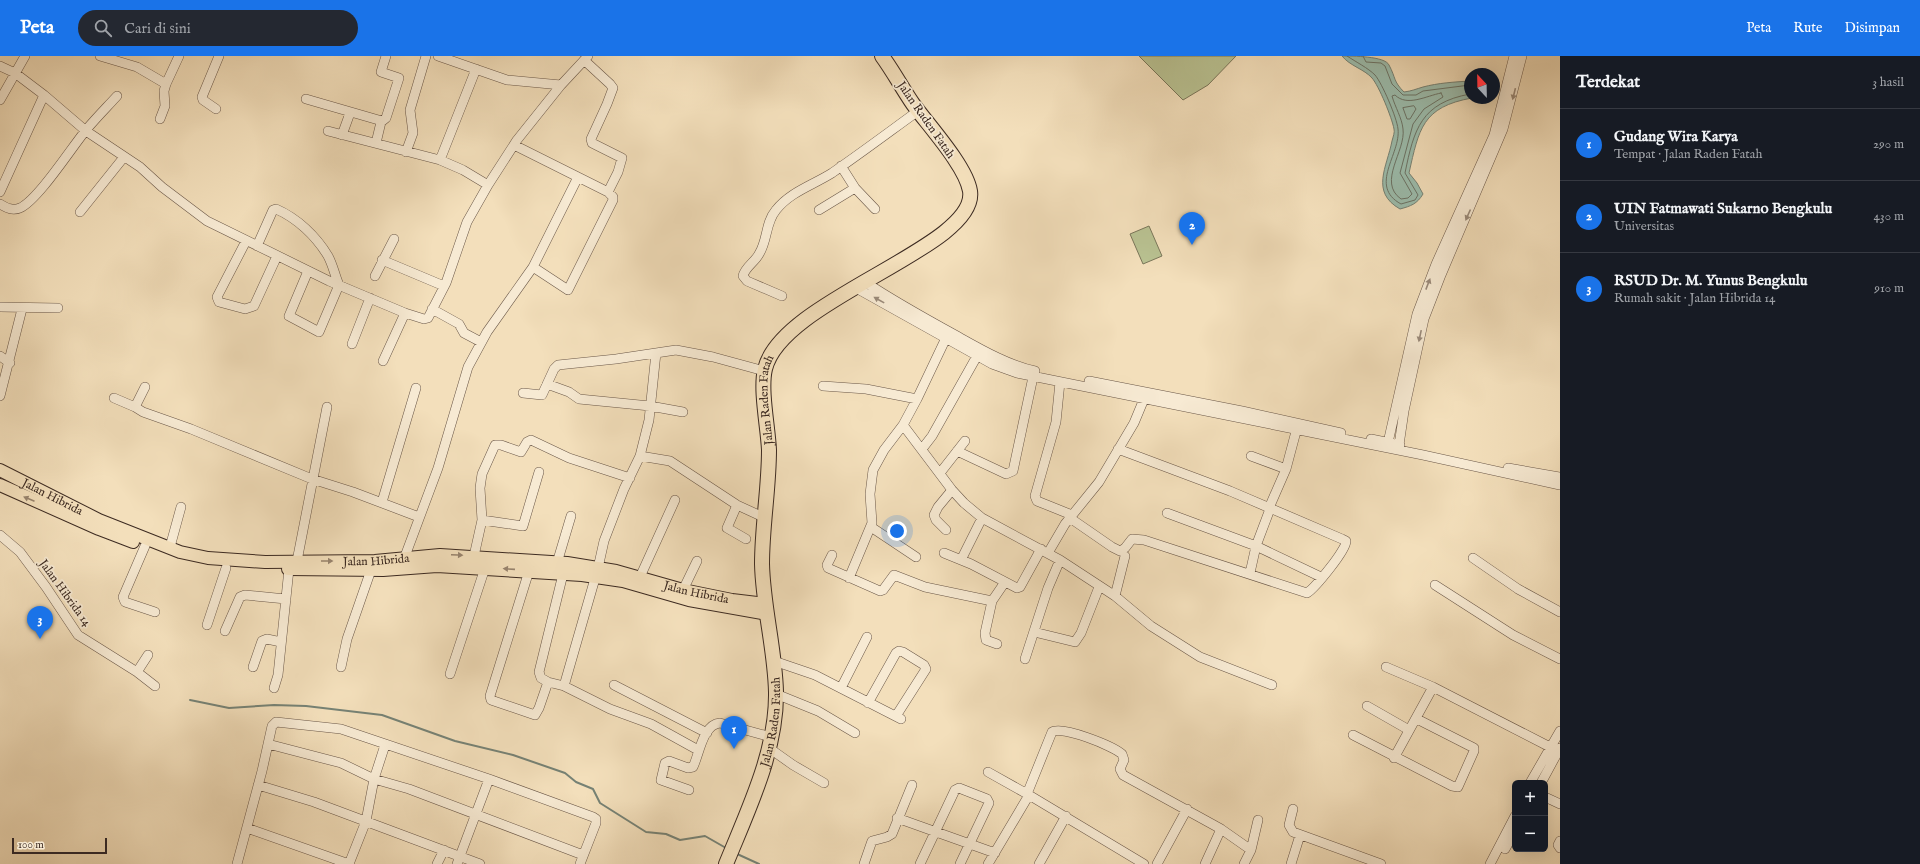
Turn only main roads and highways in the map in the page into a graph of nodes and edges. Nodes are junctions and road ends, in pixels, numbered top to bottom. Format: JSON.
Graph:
{"nodes":[{"id":1,"x":882,"y":56,"type":"edge"},
{"id":2,"x":0,"y":470,"type":"edge"},
{"id":3,"x":0,"y":486,"type":"edge"},
{"id":4,"x":62,"y":507,"type":"junction"},
{"id":5,"x":99,"y":524,"type":"junction"},
{"id":6,"x":293,"y":565,"type":"junction"},
{"id":7,"x":310,"y":565,"type":"junction"},
{"id":8,"x":596,"y":573,"type":"junction"},
{"id":9,"x":767,"y":609,"type":"junction"},
{"id":10,"x":727,"y":862,"type":"edge"}],
"edges":[{"from":1,"to":9,"type":"highway","name":"Jalan Raden Fatah"},
{"from":2,"to":4,"type":"main road","name":"Jalan Hibrida"},
{"from":4,"to":3,"type":"main road","one_way":true},
{"from":4,"to":5,"type":"main road","name":"Jalan Hibrida"},
{"from":5,"to":6,"type":"main road","name":"Jalan Hibrida"},
{"from":5,"to":6,"type":"main road"},
{"from":6,"to":7,"type":"main road","name":"Jalan Hibrida"},
{"from":8,"to":7,"type":"main road","one_way":true},
{"from":7,"to":8,"type":"main road","name":"Jalan Hibrida","one_way":true},
{"from":8,"to":9,"type":"main road","name":"Jalan Hibrida"},
{"from":8,"to":9,"type":"main road"},
{"from":9,"to":10,"type":"highway","name":"Jalan Raden Fatah"}]}
